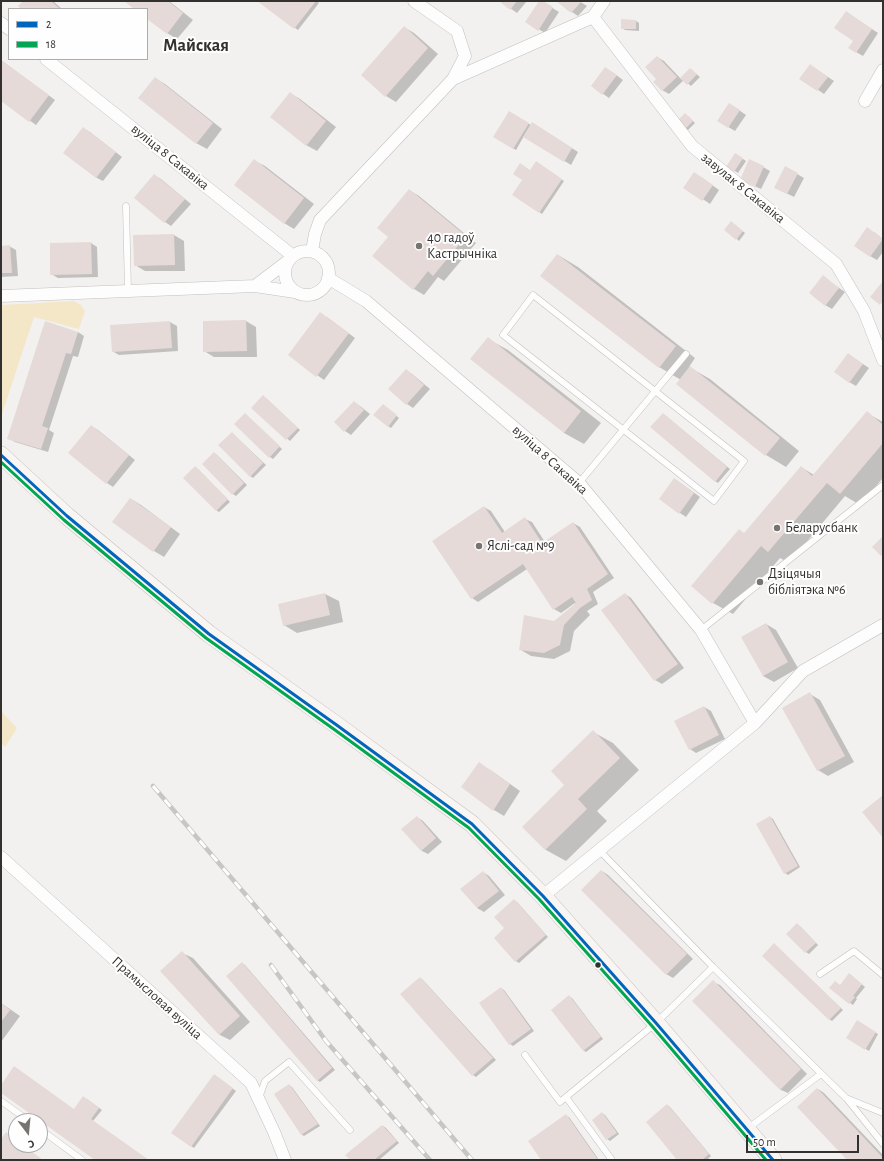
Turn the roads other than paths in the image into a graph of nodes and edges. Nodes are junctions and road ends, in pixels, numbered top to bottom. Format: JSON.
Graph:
{"nodes":[{"id":1,"x":414,"y":1,"type":"edge"},
{"id":2,"x":604,"y":1,"type":"edge"},
{"id":3,"x":593,"y":18,"type":"junction"},
{"id":4,"x":47,"y":60,"type":"edge"},
{"id":5,"x":883,"y":70,"type":"edge"},
{"id":6,"x":454,"y":79,"type":"junction"},
{"id":7,"x":864,"y":101,"type":"dead end"},
{"id":8,"x":126,"y":206,"type":"dead end"},
{"id":9,"x":312,"y":251,"type":"junction"},
{"id":10,"x":290,"y":259,"type":"junction"},
{"id":11,"x":328,"y":278,"type":"junction"},
{"id":12,"x":255,"y":286,"type":"junction"},
{"id":13,"x":128,"y":291,"type":"junction"},
{"id":14,"x":295,"y":292,"type":"junction"},
{"id":15,"x":1,"y":296,"type":"edge"},
{"id":16,"x":686,"y":354,"type":"dead end"},
{"id":17,"x":883,"y":360,"type":"edge"},
{"id":18,"x":656,"y":390,"type":"junction"},
{"id":19,"x":623,"y":429,"type":"junction"},
{"id":20,"x":1,"y":455,"type":"edge"},
{"id":21,"x":579,"y":483,"type":"junction"},
{"id":22,"x":883,"y":485,"type":"edge"},
{"id":23,"x":883,"y":626,"type":"edge"},
{"id":24,"x":701,"y":630,"type":"junction"},
{"id":25,"x":755,"y":723,"type":"junction"},
{"id":26,"x":599,"y":850,"type":"junction"},
{"id":27,"x":1,"y":857,"type":"edge"},
{"id":28,"x":543,"y":896,"type":"junction"},
{"id":29,"x":713,"y":967,"type":"junction"},
{"id":30,"x":820,"y":974,"type":"dead end"},
{"id":31,"x":883,"y":975,"type":"edge"},
{"id":32,"x":656,"y":1023,"type":"junction"},
{"id":33,"x":525,"y":1055,"type":"dead end"},
{"id":34,"x":821,"y":1074,"type":"junction"},
{"id":35,"x":566,"y":1097,"type":"junction"},
{"id":36,"x":846,"y":1098,"type":"junction"},
{"id":37,"x":259,"y":1100,"type":"junction"},
{"id":38,"x":1,"y":1101,"type":"edge"},
{"id":39,"x":18,"y":1113,"type":"edge"},
{"id":40,"x":883,"y":1113,"type":"edge"},
{"id":41,"x":747,"y":1129,"type":"junction"},
{"id":42,"x":350,"y":1130,"type":"dead end"},
{"id":43,"x":48,"y":1135,"type":"edge"},
{"id":44,"x":883,"y":1144,"type":"edge"},
{"id":45,"x":82,"y":1160,"type":"edge"},
{"id":46,"x":284,"y":1160,"type":"edge"},
{"id":47,"x":612,"y":1160,"type":"edge"},
{"id":48,"x":773,"y":1160,"type":"edge"}],
"edges":[{"from":1,"to":6,"type":"street"},
{"from":2,"to":3,"type":"street"},
{"from":3,"to":6,"type":"street"},
{"from":3,"to":17,"type":"street","name":"завулак 8 Сакавіка"},
{"from":4,"to":10,"type":"street","name":"вуліца 8 Сакавіка"},
{"from":5,"to":7,"type":"street"},
{"from":6,"to":9,"type":"street"},
{"from":8,"to":13,"type":"lane"},
{"from":9,"to":10,"type":"street"},
{"from":9,"to":11,"type":"street"},
{"from":10,"to":12,"type":"street"},
{"from":10,"to":14,"type":"street"},
{"from":11,"to":14,"type":"street"},
{"from":11,"to":21,"type":"street","name":"вуліца 8 Сакавіка"},
{"from":12,"to":13,"type":"street"},
{"from":12,"to":14,"type":"street"},
{"from":13,"to":15,"type":"street"},
{"from":16,"to":18,"type":"lane"},
{"from":18,"to":19,"type":"lane"},
{"from":18,"to":19,"type":"lane"},
{"from":18,"to":19,"type":"lane"},
{"from":19,"to":21,"type":"lane"},
{"from":20,"to":28,"type":"street"},
{"from":21,"to":24,"type":"street","name":"вуліца 8 Сакавіка"},
{"from":22,"to":24,"type":"lane"},
{"from":23,"to":25,"type":"street"},
{"from":24,"to":25,"type":"street","name":"вуліца 8 Сакавіка"},
{"from":25,"to":26,"type":"street"},
{"from":26,"to":28,"type":"street"},
{"from":26,"to":29,"type":"lane"},
{"from":27,"to":37,"type":"street","name":"Прамысловая вуліца"},
{"from":28,"to":32,"type":"street"},
{"from":29,"to":32,"type":"lane"},
{"from":29,"to":34,"type":"lane"},
{"from":30,"to":31,"type":"lane"},
{"from":32,"to":35,"type":"lane"},
{"from":32,"to":41,"type":"street"},
{"from":33,"to":35,"type":"lane"},
{"from":34,"to":36,"type":"lane"},
{"from":34,"to":41,"type":"lane"},
{"from":35,"to":47,"type":"lane"},
{"from":36,"to":40,"type":"lane"},
{"from":36,"to":44,"type":"lane"},
{"from":37,"to":42,"type":"lane"},
{"from":37,"to":46,"type":"street","name":"Прамысловая вуліца"},
{"from":38,"to":39,"type":"lane"},
{"from":41,"to":48,"type":"street"},
{"from":43,"to":45,"type":"lane"}]}
